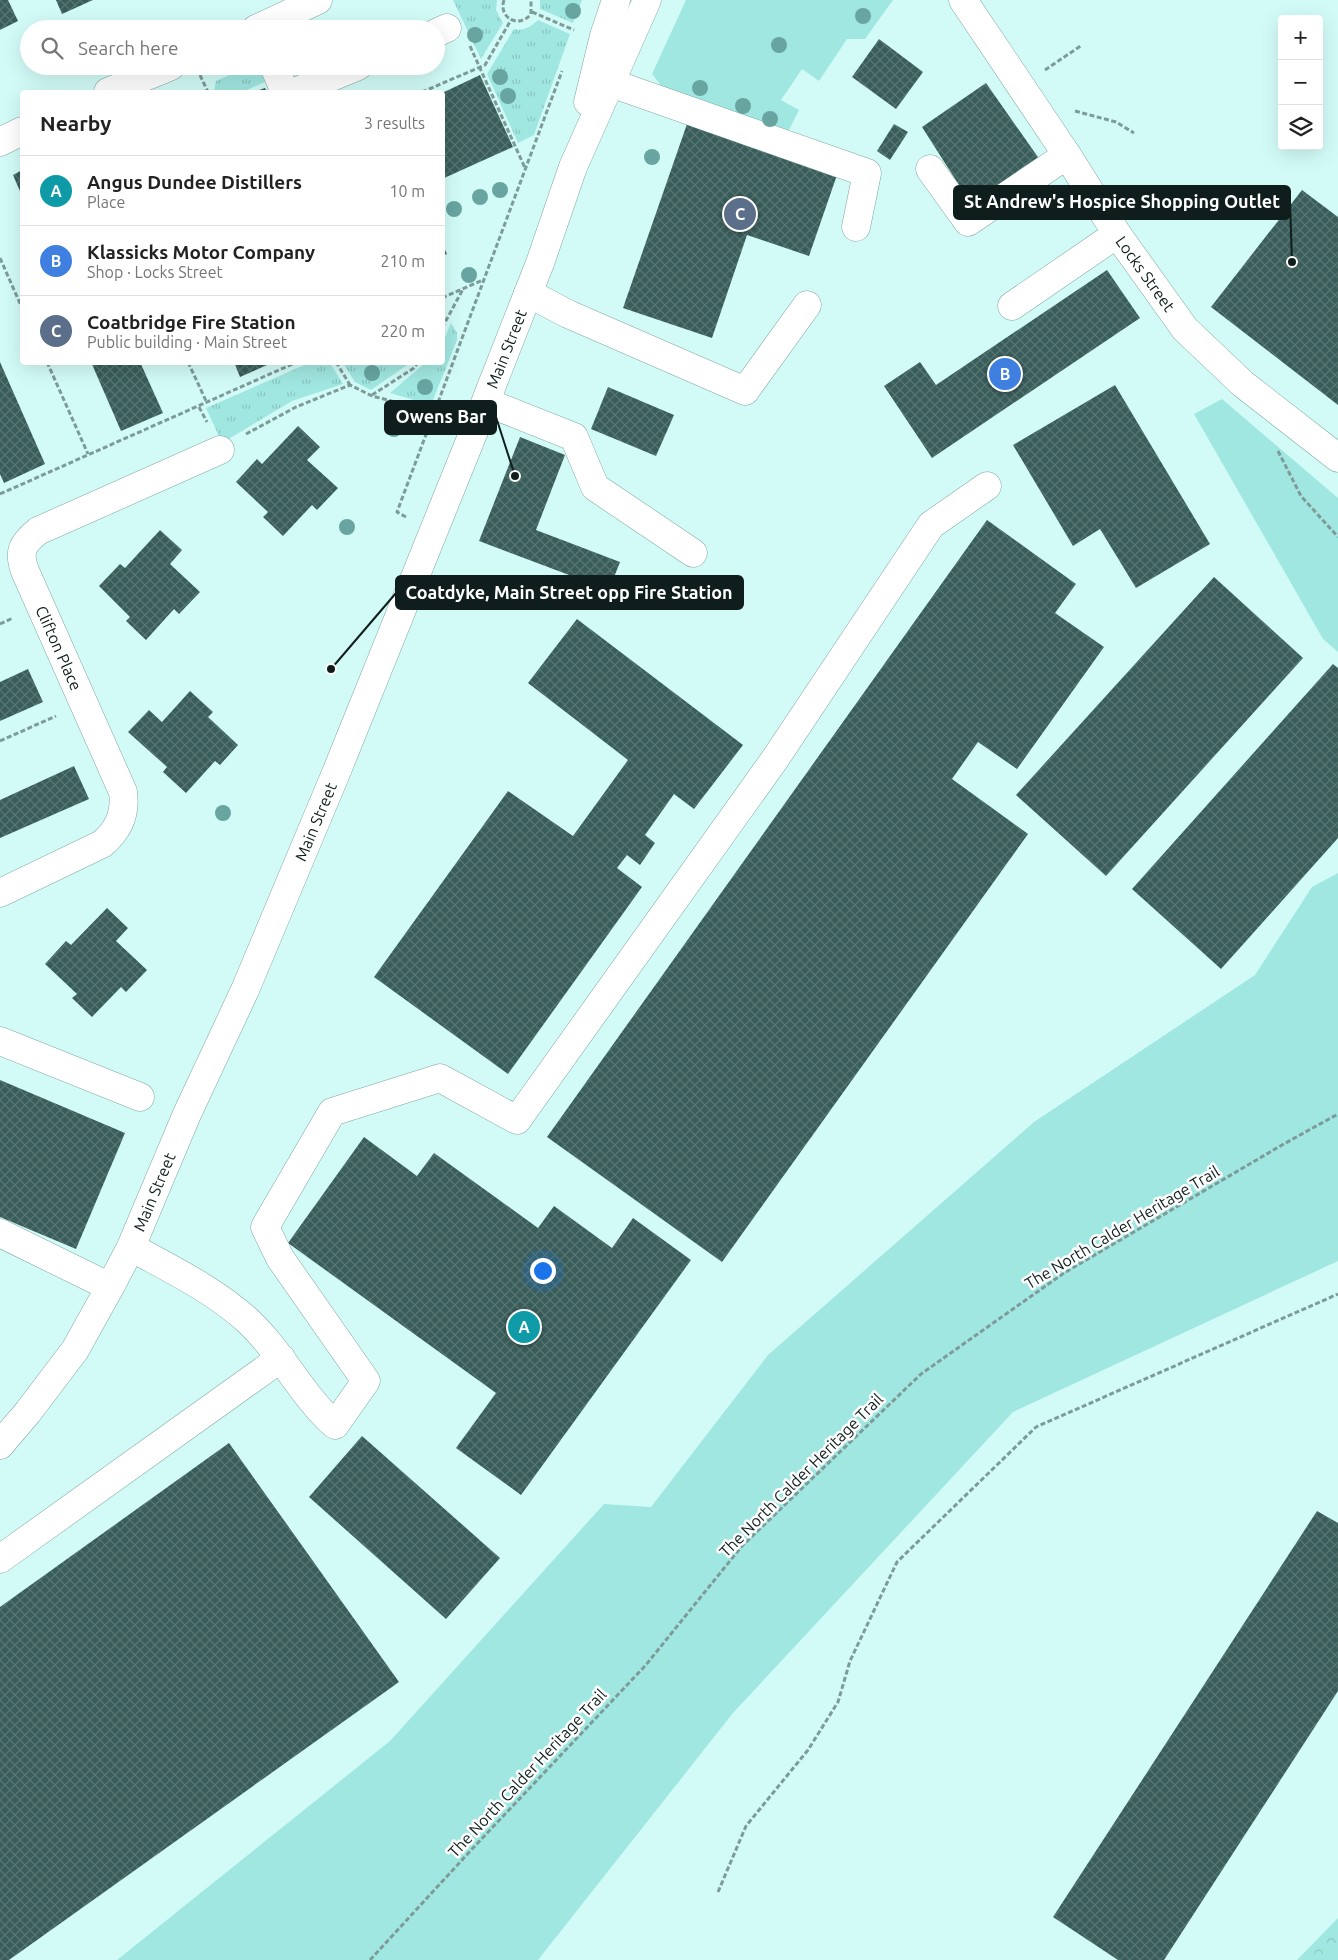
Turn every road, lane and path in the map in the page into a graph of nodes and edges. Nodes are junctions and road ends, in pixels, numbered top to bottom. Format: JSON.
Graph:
{"nodes":[{"id":1,"x":318,"y":0,"type":"edge"},
{"id":2,"x":504,"y":0,"type":"edge"},
{"id":3,"x":531,"y":0,"type":"edge"},
{"id":4,"x":616,"y":0,"type":"edge"},
{"id":5,"x":647,"y":0,"type":"edge"},
{"id":6,"x":963,"y":0,"type":"edge"},
{"id":7,"x":532,"y":12,"type":"junction"},
{"id":8,"x":276,"y":20,"type":"edge"},
{"id":9,"x":511,"y":20,"type":"junction"},
{"id":10,"x":580,"y":24,"type":"dead end"},
{"id":11,"x":450,"y":34,"type":"edge"},
{"id":12,"x":1082,"y":45,"type":"dead end"},
{"id":13,"x":480,"y":67,"type":"junction"},
{"id":14,"x":563,"y":68,"type":"dead end"},
{"id":15,"x":149,"y":75,"type":"edge"},
{"id":16,"x":200,"y":75,"type":"edge"},
{"id":17,"x":278,"y":75,"type":"edge"},
{"id":18,"x":337,"y":75,"type":"edge"},
{"id":19,"x":610,"y":83,"type":"junction"},
{"id":20,"x":1020,"y":86,"type":"junction"},
{"id":21,"x":113,"y":90,"type":"edge"},
{"id":22,"x":207,"y":90,"type":"edge"},
{"id":23,"x":284,"y":90,"type":"edge"},
{"id":24,"x":301,"y":90,"type":"edge"},
{"id":25,"x":427,"y":90,"type":"edge"},
{"id":26,"x":1072,"y":110,"type":"dead end"},
{"id":27,"x":20,"y":132,"type":"edge"},
{"id":28,"x":1134,"y":133,"type":"dead end"},
{"id":29,"x":0,"y":142,"type":"edge"},
{"id":30,"x":1068,"y":156,"type":"junction"},
{"id":31,"x":573,"y":167,"type":"junction"},
{"id":32,"x":525,"y":169,"type":"junction"},
{"id":33,"x":930,"y":169,"type":"dead end"},
{"id":34,"x":856,"y":227,"type":"dead end"},
{"id":35,"x":1117,"y":234,"type":"junction"},
{"id":36,"x":0,"y":258,"type":"edge"},
{"id":37,"x":484,"y":280,"type":"junction"},
{"id":38,"x":463,"y":289,"type":"junction"},
{"id":39,"x":528,"y":293,"type":"junction"},
{"id":40,"x":445,"y":297,"type":"edge"},
{"id":41,"x":20,"y":303,"type":"edge"},
{"id":42,"x":807,"y":305,"type":"dead end"},
{"id":43,"x":1012,"y":306,"type":"dead end"},
{"id":44,"x":445,"y":322,"type":"edge"},
{"id":45,"x":48,"y":365,"type":"edge"},
{"id":46,"x":189,"y":365,"type":"edge"},
{"id":47,"x":290,"y":365,"type":"edge"},
{"id":48,"x":338,"y":365,"type":"edge"},
{"id":49,"x":416,"y":365,"type":"edge"},
{"id":50,"x":350,"y":385,"type":"junction"},
{"id":51,"x":372,"y":396,"type":"junction"},
{"id":52,"x":486,"y":402,"type":"junction"},
{"id":53,"x":206,"y":403,"type":"junction"},
{"id":54,"x":435,"y":412,"type":"junction"},
{"id":55,"x":1274,"y":444,"type":"dead end"},
{"id":56,"x":220,"y":450,"type":"joint"},
{"id":57,"x":88,"y":454,"type":"junction"},
{"id":58,"x":1338,"y":458,"type":"edge"},
{"id":59,"x":987,"y":486,"type":"dead end"},
{"id":60,"x":0,"y":494,"type":"edge"},
{"id":61,"x":433,"y":532,"type":"junction"},
{"id":62,"x":1338,"y":537,"type":"edge"},
{"id":63,"x":11,"y":548,"type":"edge"},
{"id":64,"x":693,"y":553,"type":"dead end"},
{"id":65,"x":84,"y":703,"type":"junction"},
{"id":66,"x":0,"y":742,"type":"edge"},
{"id":67,"x":0,"y":893,"type":"edge"},
{"id":68,"x":0,"y":1041,"type":"edge"},
{"id":69,"x":140,"y":1097,"type":"dead end"},
{"id":70,"x":1338,"y":1114,"type":"edge"},
{"id":71,"x":0,"y":1233,"type":"edge"},
{"id":72,"x":131,"y":1247,"type":"junction"},
{"id":73,"x":110,"y":1287,"type":"junction"},
{"id":74,"x":1338,"y":1294,"type":"edge"},
{"id":75,"x":280,"y":1358,"type":"junction"},
{"id":76,"x":0,"y":1445,"type":"edge"},
{"id":77,"x":0,"y":1559,"type":"edge"},
{"id":78,"x":718,"y":1892,"type":"dead end"},
{"id":79,"x":370,"y":1960,"type":"edge"}],
"edges":[{"from":1,"to":8,"type":"main road"},
{"from":2,"to":9,"type":"path"},
{"from":3,"to":7,"type":"path"},
{"from":4,"to":31,"type":"main road","name":"Main Street"},
{"from":5,"to":19,"type":"main road","name":"Main Street"},
{"from":6,"to":20,"type":"main road","name":"Locks Street"},
{"from":7,"to":9,"type":"path"},
{"from":7,"to":10,"type":"path"},
{"from":9,"to":13,"type":"path"},
{"from":11,"to":13,"type":"path"},
{"from":12,"to":20,"type":"path"},
{"from":13,"to":25,"type":"path"},
{"from":13,"to":32,"type":"path"},
{"from":14,"to":32,"type":"path"},
{"from":15,"to":21,"type":"main road"},
{"from":16,"to":22,"type":"path"},
{"from":17,"to":23,"type":"main road"},
{"from":18,"to":24,"type":"main road"},
{"from":19,"to":31,"type":"main road","name":"Main Street"},
{"from":19,"to":34,"type":"main road"},
{"from":20,"to":30,"type":"main road","name":"Locks Street"},
{"from":26,"to":28,"type":"path"},
{"from":27,"to":29,"type":"main road"},
{"from":30,"to":33,"type":"main road"},
{"from":30,"to":35,"type":"main road","name":"Locks Street"},
{"from":31,"to":39,"type":"main road","name":"Main Street"},
{"from":32,"to":37,"type":"path"},
{"from":35,"to":43,"type":"main road"},
{"from":35,"to":58,"type":"main road","name":"Locks Street"},
{"from":36,"to":41,"type":"path"},
{"from":37,"to":38,"type":"path"},
{"from":37,"to":54,"type":"path"},
{"from":38,"to":40,"type":"path"},
{"from":38,"to":44,"type":"path"},
{"from":39,"to":42,"type":"main road"},
{"from":39,"to":52,"type":"main road","name":"Main Street"},
{"from":45,"to":57,"type":"path"},
{"from":46,"to":53,"type":"path"},
{"from":47,"to":53,"type":"path"},
{"from":48,"to":50,"type":"path"},
{"from":49,"to":51,"type":"path"},
{"from":50,"to":51,"type":"path"},
{"from":50,"to":56,"type":"path"},
{"from":51,"to":54,"type":"path"},
{"from":52,"to":61,"type":"main road","name":"Main Street"},
{"from":52,"to":64,"type":"main road"},
{"from":53,"to":57,"type":"path"},
{"from":54,"to":61,"type":"path"},
{"from":55,"to":62,"type":"path"},
{"from":56,"to":63,"type":"main road","name":"Clifton Place"},
{"from":57,"to":60,"type":"path"},
{"from":59,"to":75,"type":"main road"},
{"from":61,"to":72,"type":"main road","name":"Main Street"},
{"from":63,"to":65,"type":"main road","name":"Clifton Place"},
{"from":65,"to":66,"type":"path"},
{"from":65,"to":67,"type":"main road","name":"Clifton Place"},
{"from":68,"to":69,"type":"main road"},
{"from":70,"to":79,"type":"path","name":"The North Calder Heritage Trail"},
{"from":71,"to":73,"type":"main road"},
{"from":72,"to":73,"type":"main road","name":"Main Street"},
{"from":72,"to":75,"type":"main road"},
{"from":73,"to":76,"type":"main road","name":"Main Street"},
{"from":74,"to":78,"type":"path"},
{"from":75,"to":77,"type":"main road"}]}
